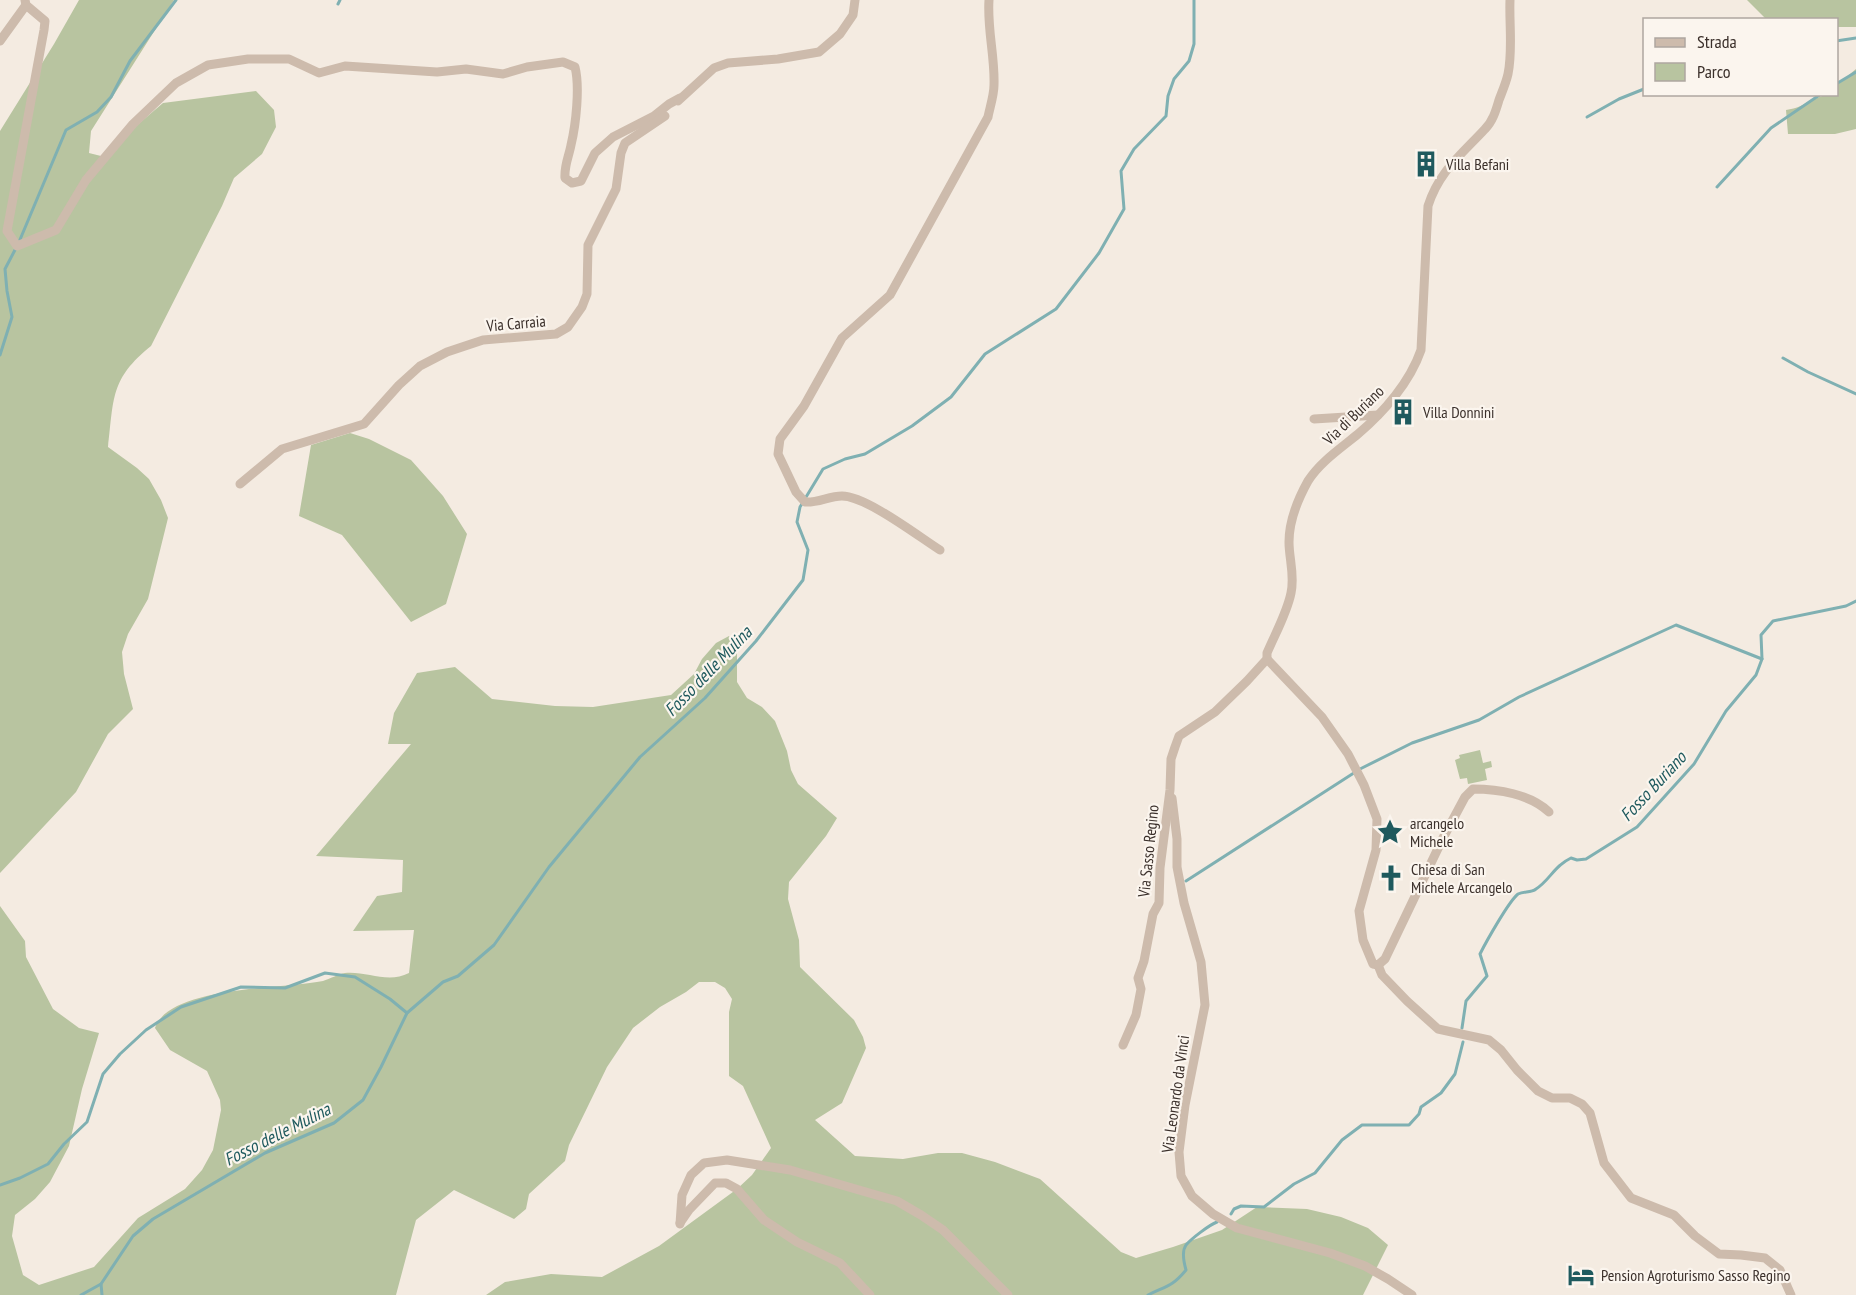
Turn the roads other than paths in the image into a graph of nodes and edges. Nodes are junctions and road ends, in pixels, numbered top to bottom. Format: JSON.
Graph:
{"nodes":[{"id":1,"x":855,"y":0,"type":"edge"},
{"id":2,"x":989,"y":0,"type":"edge"},
{"id":3,"x":1510,"y":0,"type":"edge"},
{"id":4,"x":26,"y":3,"type":"edge"},
{"id":5,"x":0,"y":41,"type":"edge"},
{"id":6,"x":680,"y":98,"type":"junction"},
{"id":7,"x":1378,"y":415,"type":"junction"},
{"id":8,"x":1314,"y":419,"type":"dead end"},
{"id":9,"x":240,"y":484,"type":"dead end"},
{"id":10,"x":940,"y":550,"type":"dead end"},
{"id":11,"x":1267,"y":659,"type":"junction"},
{"id":12,"x":1170,"y":790,"type":"junction"},
{"id":13,"x":1549,"y":812,"type":"dead end"},
{"id":14,"x":1378,"y":965,"type":"junction"},
{"id":15,"x":1123,"y":1045,"type":"dead end"},
{"id":16,"x":870,"y":1295,"type":"edge"},
{"id":17,"x":1008,"y":1295,"type":"edge"},
{"id":18,"x":1412,"y":1295,"type":"edge"},
{"id":19,"x":1791,"y":1295,"type":"edge"}],
"edges":[{"from":1,"to":6,"type":"street","name":"Via Carraia"},
{"from":2,"to":10,"type":"street"},
{"from":3,"to":7,"type":"street","name":"Via di Buriano"},
{"from":4,"to":5,"type":"street"},
{"from":4,"to":6,"type":"street"},
{"from":6,"to":9,"type":"street","name":"Via Carraia"},
{"from":7,"to":8,"type":"street"},
{"from":7,"to":11,"type":"street","name":"Via di Buriano"},
{"from":11,"to":12,"type":"street","name":"Via di Buriano"},
{"from":11,"to":14,"type":"street"},
{"from":12,"to":15,"type":"street","name":"Via Sasso Regino"},
{"from":12,"to":18,"type":"street","name":"Via Leonardo da Vinci"},
{"from":13,"to":14,"type":"street"},
{"from":14,"to":19,"type":"street"},
{"from":16,"to":17,"type":"street"}]}
